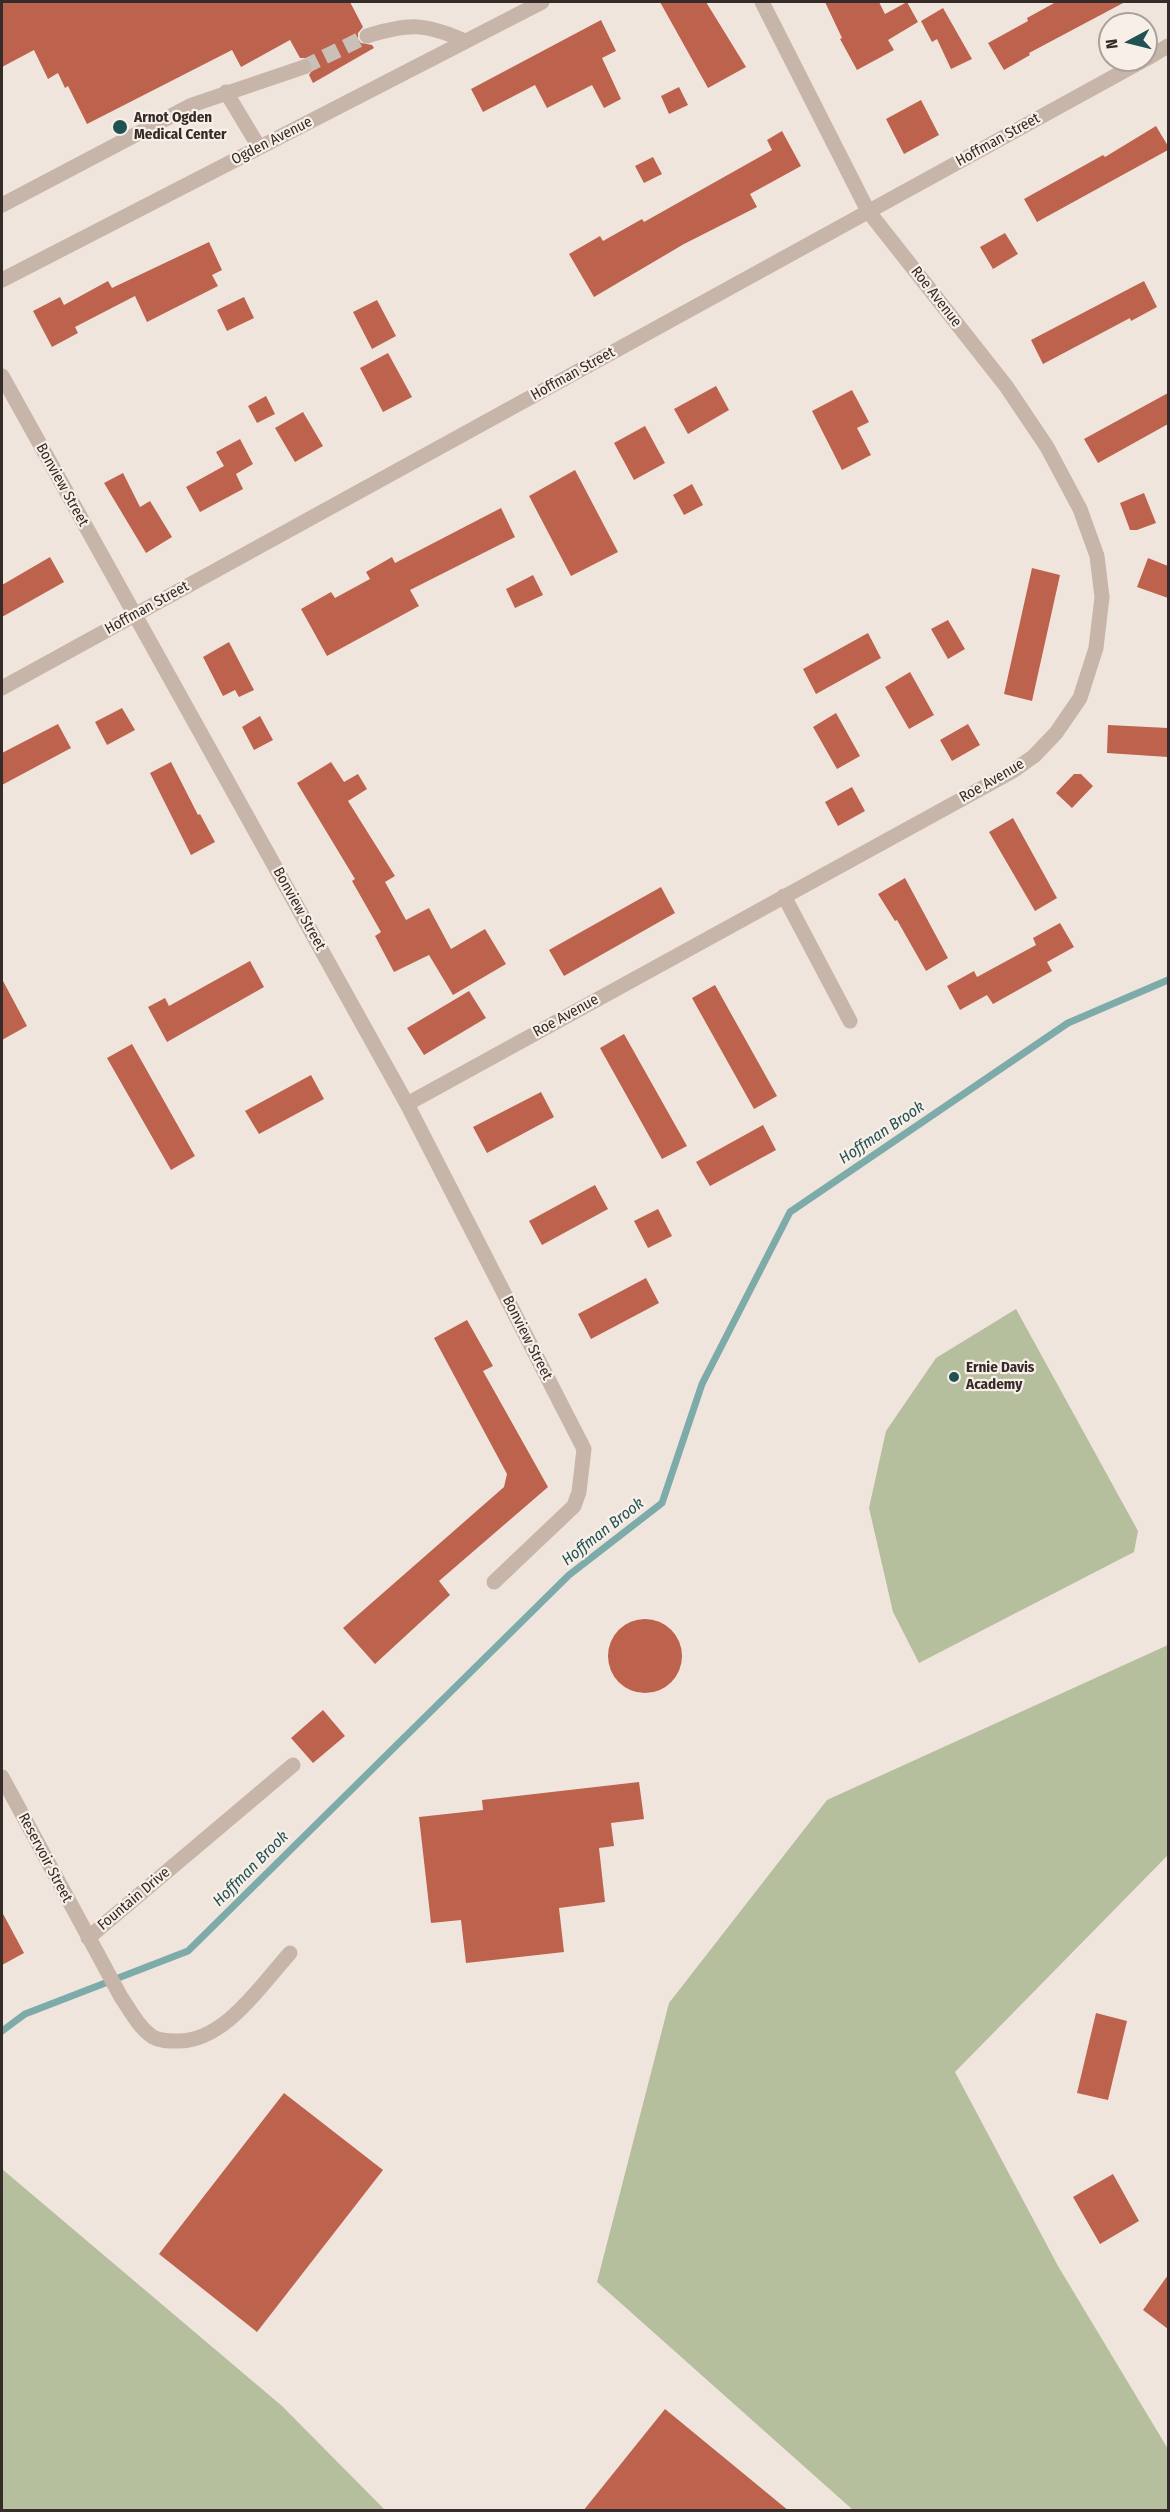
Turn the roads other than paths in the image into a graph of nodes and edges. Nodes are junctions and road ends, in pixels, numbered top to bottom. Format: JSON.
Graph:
{"nodes":[{"id":1,"x":543,"y":2,"type":"edge"},
{"id":2,"x":762,"y":2,"type":"edge"},
{"id":3,"x":367,"y":36,"type":"tunnel mouth"},
{"id":4,"x":465,"y":41,"type":"junction"},
{"id":5,"x":304,"y":67,"type":"tunnel mouth"},
{"id":6,"x":1121,"y":72,"type":"edge"},
{"id":7,"x":226,"y":92,"type":"junction"},
{"id":8,"x":259,"y":147,"type":"junction"},
{"id":9,"x":2,"y":205,"type":"edge"},
{"id":10,"x":868,"y":211,"type":"junction"},
{"id":11,"x":2,"y":280,"type":"edge"},
{"id":12,"x":2,"y":376,"type":"edge"},
{"id":13,"x":135,"y":615,"type":"junction"},
{"id":14,"x":2,"y":688,"type":"edge"},
{"id":15,"x":784,"y":896,"type":"junction"},
{"id":16,"x":850,"y":1021,"type":"dead end"},
{"id":17,"x":407,"y":1104,"type":"junction"},
{"id":18,"x":494,"y":1581,"type":"dead end"},
{"id":19,"x":293,"y":1766,"type":"dead end"},
{"id":20,"x":2,"y":1777,"type":"edge"},
{"id":21,"x":88,"y":1938,"type":"junction"},
{"id":22,"x":290,"y":1953,"type":"dead end"}],
"edges":[{"from":1,"to":4,"type":"street","name":"Ogden Avenue"},
{"from":2,"to":10,"type":"street","name":"Roe Avenue"},
{"from":3,"to":4,"type":"street"},
{"from":4,"to":8,"type":"street","name":"Ogden Avenue"},
{"from":5,"to":7,"type":"street"},
{"from":6,"to":10,"type":"street","name":"Hoffman Street"},
{"from":7,"to":8,"type":"street"},
{"from":7,"to":9,"type":"street"},
{"from":8,"to":11,"type":"street","name":"Ogden Avenue"},
{"from":10,"to":13,"type":"street","name":"Hoffman Street"},
{"from":10,"to":15,"type":"street","name":"Roe Avenue"},
{"from":12,"to":13,"type":"street","name":"Bonview Street"},
{"from":13,"to":14,"type":"street","name":"Hoffman Street"},
{"from":13,"to":17,"type":"street","name":"Bonview Street"},
{"from":15,"to":16,"type":"street"},
{"from":15,"to":17,"type":"street","name":"Roe Avenue"},
{"from":17,"to":18,"type":"street","name":"Bonview Street"},
{"from":19,"to":21,"type":"street","name":"Fountain Drive"},
{"from":20,"to":21,"type":"street","name":"Reservoir Street"},
{"from":21,"to":22,"type":"street","name":"Fountain Drive"}]}
